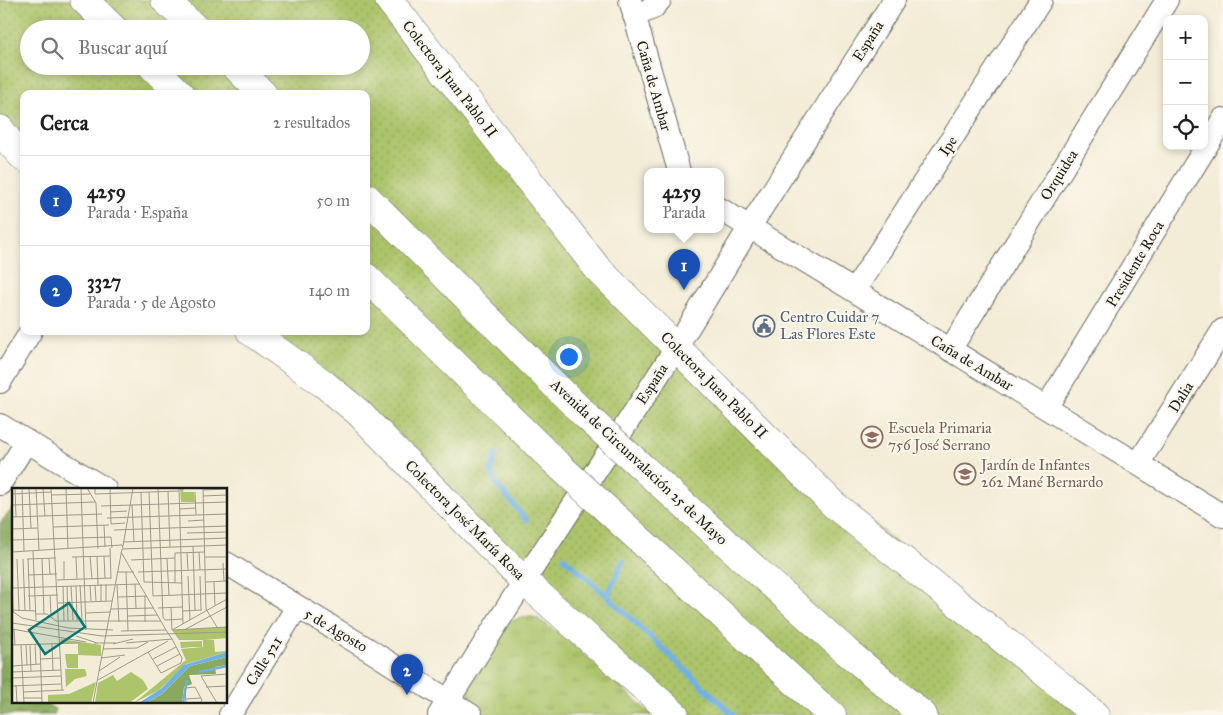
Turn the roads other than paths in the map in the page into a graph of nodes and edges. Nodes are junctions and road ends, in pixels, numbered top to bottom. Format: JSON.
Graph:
{"nodes":[{"id":1,"x":84,"y":0,"type":"edge"},
{"id":2,"x":165,"y":0,"type":"edge"},
{"id":3,"x":178,"y":0,"type":"edge"},
{"id":4,"x":389,"y":0,"type":"edge"},
{"id":5,"x":660,"y":0,"type":"edge"},
{"id":6,"x":894,"y":0,"type":"edge"},
{"id":7,"x":1041,"y":0,"type":"edge"},
{"id":8,"x":1168,"y":0,"type":"edge"},
{"id":9,"x":632,"y":8,"type":"edge"},
{"id":10,"x":105,"y":20,"type":"edge"},
{"id":11,"x":186,"y":20,"type":"edge"},
{"id":12,"x":196,"y":20,"type":"edge"},
{"id":13,"x":161,"y":75,"type":"edge"},
{"id":14,"x":176,"y":90,"type":"edge"},
{"id":15,"x":1223,"y":119,"type":"edge"},
{"id":16,"x":0,"y":129,"type":"edge"},
{"id":17,"x":20,"y":154,"type":"edge"},
{"id":18,"x":677,"y":168,"type":"edge"},
{"id":19,"x":370,"y":201,"type":"edge"},
{"id":20,"x":724,"y":212,"type":"edge"},
{"id":21,"x":749,"y":228,"type":"junction"},
{"id":22,"x":370,"y":281,"type":"edge"},
{"id":23,"x":854,"y":291,"type":"junction"},
{"id":24,"x":1223,"y":330,"type":"edge"},
{"id":25,"x":29,"y":335,"type":"edge"},
{"id":26,"x":256,"y":335,"type":"edge"},
{"id":27,"x":676,"y":348,"type":"junction"},
{"id":28,"x":950,"y":350,"type":"junction"},
{"id":29,"x":0,"y":382,"type":"edge"},
{"id":30,"x":1046,"y":408,"type":"junction"},
{"id":31,"x":0,"y":424,"type":"edge"},
{"id":32,"x":27,"y":441,"type":"junction"},
{"id":33,"x":1138,"y":464,"type":"junction"},
{"id":34,"x":0,"y":484,"type":"edge"},
{"id":35,"x":103,"y":488,"type":"edge"},
{"id":36,"x":1223,"y":516,"type":"edge"},
{"id":37,"x":228,"y":564,"type":"edge"},
{"id":38,"x":524,"y":581,"type":"junction"},
{"id":39,"x":298,"y":607,"type":"junction"},
{"id":40,"x":846,"y":652,"type":"junction"},
{"id":41,"x":443,"y":708,"type":"edge"},
{"id":42,"x":827,"y":711,"type":"edge"},
{"id":43,"x":230,"y":715,"type":"edge"},
{"id":44,"x":471,"y":715,"type":"edge"},
{"id":45,"x":675,"y":715,"type":"edge"},
{"id":46,"x":923,"y":715,"type":"edge"},
{"id":47,"x":944,"y":715,"type":"edge"},
{"id":48,"x":1095,"y":715,"type":"edge"}],
"edges":[{"from":1,"to":10,"type":"main road"},
{"from":2,"to":11,"type":"main road"},
{"from":3,"to":12,"type":"main road"},
{"from":4,"to":27,"type":"main road","name":"Colectora Juan Pablo II"},
{"from":5,"to":9,"type":"street"},
{"from":6,"to":21,"type":"street","name":"España"},
{"from":7,"to":23,"type":"street","name":"Ipe"},
{"from":8,"to":28,"type":"street","name":"Orquidea"},
{"from":9,"to":18,"type":"street","name":"Caña de Ambar"},
{"from":13,"to":14,"type":"main road"},
{"from":15,"to":30,"type":"street","name":"Presidente Roca"},
{"from":16,"to":17,"type":"main road"},
{"from":19,"to":40,"type":"main road","name":"Avenida de Circunvalación 25 de Mayo","bridge":true},
{"from":20,"to":21,"type":"street","name":"Caña de Ambar"},
{"from":21,"to":23,"type":"street","name":"Caña de Ambar"},
{"from":21,"to":27,"type":"street","name":"España"},
{"from":22,"to":42,"type":"main road","bridge":true},
{"from":23,"to":28,"type":"street","name":"Caña de Ambar"},
{"from":24,"to":33,"type":"street","name":"Dalia"},
{"from":25,"to":29,"type":"street"},
{"from":26,"to":38,"type":"main road","name":"Colectora José María Rosa"},
{"from":27,"to":38,"type":"street","name":"España"},
{"from":27,"to":48,"type":"main road","name":"Colectora Juan Pablo II"},
{"from":28,"to":30,"type":"street","name":"Caña de Ambar"},
{"from":30,"to":33,"type":"street","name":"Caña de Ambar"},
{"from":31,"to":32,"type":"street"},
{"from":32,"to":34,"type":"street"},
{"from":32,"to":35,"type":"street"},
{"from":33,"to":36,"type":"street","name":"Caña de Ambar"},
{"from":37,"to":39,"type":"street","name":"5 de Agosto"},
{"from":38,"to":41,"type":"street","name":"España"},
{"from":38,"to":45,"type":"main road","name":"Colectora José María Rosa"},
{"from":39,"to":41,"type":"street","name":"5 de Agosto"},
{"from":39,"to":43,"type":"street","name":"Calle 521"},
{"from":40,"to":46,"type":"main road","name":"Avenida de Circunvalación 25 de Mayo"},
{"from":40,"to":47,"type":"main road"},
{"from":41,"to":44,"type":"street","name":"5 de Agosto"}]}
